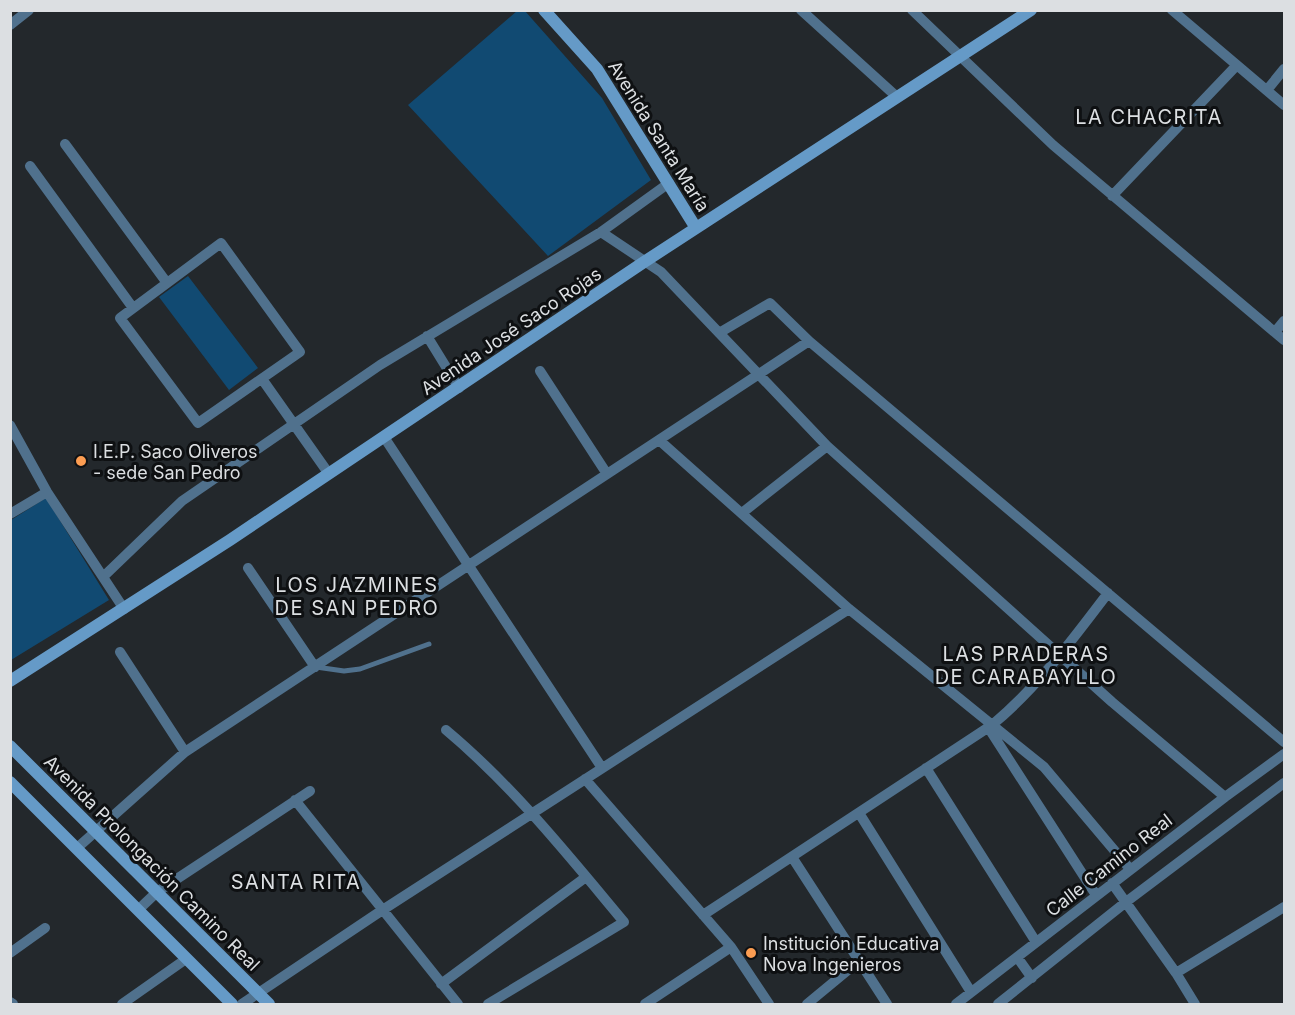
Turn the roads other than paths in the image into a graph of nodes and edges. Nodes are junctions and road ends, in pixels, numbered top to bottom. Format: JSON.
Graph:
{"nodes":[{"id":1,"x":28,"y":10,"type":"edge"},
{"id":2,"x":544,"y":10,"type":"edge"},
{"id":3,"x":801,"y":10,"type":"edge"},
{"id":4,"x":912,"y":10,"type":"edge"},
{"id":5,"x":1031,"y":10,"type":"edge"},
{"id":6,"x":1172,"y":10,"type":"edge"},
{"id":7,"x":10,"y":25,"type":"edge"},
{"id":8,"x":960,"y":56,"type":"junction"},
{"id":9,"x":1236,"y":65,"type":"junction"},
{"id":10,"x":1284,"y":69,"type":"edge"},
{"id":11,"x":1267,"y":90,"type":"junction"},
{"id":12,"x":897,"y":97,"type":"junction"},
{"id":13,"x":1284,"y":105,"type":"edge"},
{"id":14,"x":65,"y":144,"type":"dead end"},
{"id":15,"x":30,"y":166,"type":"dead end"},
{"id":16,"x":669,"y":183,"type":"junction"},
{"id":17,"x":1112,"y":196,"type":"junction"},
{"id":18,"x":696,"y":228,"type":"junction"},
{"id":19,"x":601,"y":232,"type":"junction"},
{"id":20,"x":644,"y":262,"type":"junction"},
{"id":21,"x":167,"y":283,"type":"junction"},
{"id":22,"x":133,"y":308,"type":"junction"},
{"id":23,"x":1284,"y":321,"type":"edge"},
{"id":24,"x":1275,"y":332,"type":"junction"},
{"id":25,"x":719,"y":333,"type":"junction"},
{"id":26,"x":427,"y":336,"type":"junction"},
{"id":27,"x":1284,"y":340,"type":"edge"},
{"id":28,"x":809,"y":341,"type":"junction"},
{"id":29,"x":540,"y":371,"type":"dead end"},
{"id":30,"x":758,"y":375,"type":"junction"},
{"id":31,"x":262,"y":379,"type":"junction"},
{"id":32,"x":459,"y":388,"type":"junction"},
{"id":33,"x":294,"y":424,"type":"junction"},
{"id":34,"x":10,"y":426,"type":"edge"},
{"id":35,"x":384,"y":437,"type":"junction"},
{"id":36,"x":659,"y":440,"type":"junction"},
{"id":37,"x":827,"y":446,"type":"junction"},
{"id":38,"x":329,"y":474,"type":"junction"},
{"id":39,"x":607,"y":474,"type":"junction"},
{"id":40,"x":47,"y":492,"type":"junction"},
{"id":41,"x":742,"y":513,"type":"junction"},
{"id":42,"x":10,"y":514,"type":"edge"},
{"id":43,"x":470,"y":565,"type":"junction"},
{"id":44,"x":248,"y":568,"type":"dead end"},
{"id":45,"x":103,"y":577,"type":"junction"},
{"id":46,"x":1108,"y":593,"type":"junction"},
{"id":47,"x":124,"y":609,"type":"junction"},
{"id":48,"x":849,"y":609,"type":"junction"},
{"id":49,"x":429,"y":644,"type":"dead end"},
{"id":50,"x":120,"y":652,"type":"dead end"},
{"id":51,"x":1060,"y":656,"type":"junction"},
{"id":52,"x":315,"y":667,"type":"junction"},
{"id":53,"x":10,"y":681,"type":"edge"},
{"id":54,"x":990,"y":726,"type":"junction"},
{"id":55,"x":446,"y":730,"type":"dead end"},
{"id":56,"x":1284,"y":742,"type":"edge"},
{"id":57,"x":10,"y":746,"type":"edge"},
{"id":58,"x":185,"y":752,"type":"junction"},
{"id":59,"x":1284,"y":754,"type":"edge"},
{"id":60,"x":602,"y":768,"type":"junction"},
{"id":61,"x":926,"y":768,"type":"junction"},
{"id":62,"x":585,"y":779,"type":"junction"},
{"id":63,"x":10,"y":782,"type":"edge"},
{"id":64,"x":1284,"y":783,"type":"edge"},
{"id":65,"x":310,"y":791,"type":"dead end"},
{"id":66,"x":1225,"y":797,"type":"junction"},
{"id":67,"x":295,"y":801,"type":"junction"},
{"id":68,"x":532,"y":813,"type":"junction"},
{"id":69,"x":859,"y":813,"type":"junction"},
{"id":70,"x":95,"y":831,"type":"junction"},
{"id":71,"x":77,"y":848,"type":"junction"},
{"id":72,"x":792,"y":856,"type":"junction"},
{"id":73,"x":1130,"y":869,"type":"junction"},
{"id":74,"x":586,"y":877,"type":"junction"},
{"id":75,"x":1112,"y":883,"type":"junction"},
{"id":76,"x":158,"y":892,"type":"junction"},
{"id":77,"x":1096,"y":895,"type":"junction"},
{"id":78,"x":1126,"y":902,"type":"junction"},
{"id":79,"x":1284,"y":908,"type":"edge"},
{"id":80,"x":138,"y":910,"type":"junction"},
{"id":81,"x":381,"y":911,"type":"junction"},
{"id":82,"x":703,"y":915,"type":"junction"},
{"id":83,"x":45,"y":928,"type":"dead end"},
{"id":84,"x":1036,"y":942,"type":"junction"},
{"id":85,"x":731,"y":947,"type":"junction"},
{"id":86,"x":10,"y":953,"type":"edge"},
{"id":87,"x":1017,"y":957,"type":"junction"},
{"id":88,"x":186,"y":959,"type":"junction"},
{"id":89,"x":859,"y":961,"type":"junction"},
{"id":90,"x":1176,"y":973,"type":"junction"},
{"id":91,"x":1032,"y":978,"type":"junction"},
{"id":92,"x":441,"y":984,"type":"junction"},
{"id":93,"x":971,"y":992,"type":"junction"},
{"id":94,"x":257,"y":993,"type":"junction"},
{"id":95,"x":122,"y":1005,"type":"edge"},
{"id":96,"x":232,"y":1005,"type":"edge"},
{"id":97,"x":242,"y":1005,"type":"edge"},
{"id":98,"x":269,"y":1005,"type":"edge"},
{"id":99,"x":458,"y":1005,"type":"edge"},
{"id":100,"x":488,"y":1005,"type":"edge"},
{"id":101,"x":645,"y":1005,"type":"edge"},
{"id":102,"x":769,"y":1005,"type":"edge"},
{"id":103,"x":807,"y":1005,"type":"edge"},
{"id":104,"x":886,"y":1005,"type":"edge"},
{"id":105,"x":956,"y":1005,"type":"edge"},
{"id":106,"x":998,"y":1005,"type":"edge"},
{"id":107,"x":1195,"y":1005,"type":"edge"}],
"edges":[{"from":1,"to":7,"type":"street"},
{"from":2,"to":16,"type":"main road","name":"Avenida Santa María"},
{"from":3,"to":12,"type":"street"},
{"from":4,"to":8,"type":"street"},
{"from":5,"to":8,"type":"main road","name":"Avenida José Saco Rojas"},
{"from":6,"to":9,"type":"street"},
{"from":8,"to":12,"type":"main road","name":"Avenida José Saco Rojas"},
{"from":8,"to":17,"type":"street"},
{"from":9,"to":11,"type":"street"},
{"from":9,"to":17,"type":"street"},
{"from":10,"to":11,"type":"street"},
{"from":11,"to":13,"type":"street"},
{"from":12,"to":18,"type":"main road","name":"Avenida José Saco Rojas"},
{"from":14,"to":21,"type":"street"},
{"from":15,"to":22,"type":"street"},
{"from":16,"to":18,"type":"main road","name":"Avenida Santa María"},
{"from":16,"to":19,"type":"street"},
{"from":17,"to":24,"type":"street"},
{"from":18,"to":20,"type":"main road","name":"Avenida José Saco Rojas"},
{"from":19,"to":20,"type":"street"},
{"from":19,"to":26,"type":"street"},
{"from":20,"to":25,"type":"street"},
{"from":20,"to":32,"type":"main road","name":"Avenida José Saco Rojas"},
{"from":21,"to":22,"type":"street"},
{"from":21,"to":31,"type":"street"},
{"from":22,"to":31,"type":"street"},
{"from":23,"to":24,"type":"street"},
{"from":24,"to":27,"type":"street"},
{"from":25,"to":28,"type":"street"},
{"from":25,"to":30,"type":"street"},
{"from":26,"to":32,"type":"street"},
{"from":26,"to":33,"type":"street"},
{"from":28,"to":30,"type":"street"},
{"from":28,"to":46,"type":"street"},
{"from":29,"to":39,"type":"street"},
{"from":30,"to":36,"type":"street"},
{"from":30,"to":37,"type":"street"},
{"from":31,"to":33,"type":"street"},
{"from":32,"to":35,"type":"main road","name":"Avenida José Saco Rojas"},
{"from":33,"to":38,"type":"street"},
{"from":33,"to":45,"type":"street"},
{"from":34,"to":40,"type":"street"},
{"from":35,"to":38,"type":"main road","name":"Avenida José Saco Rojas"},
{"from":35,"to":43,"type":"street"},
{"from":36,"to":39,"type":"street"},
{"from":36,"to":41,"type":"street"},
{"from":37,"to":41,"type":"street"},
{"from":37,"to":51,"type":"street"},
{"from":38,"to":47,"type":"main road","name":"Avenida José Saco Rojas"},
{"from":39,"to":43,"type":"street"},
{"from":40,"to":42,"type":"street"},
{"from":40,"to":45,"type":"street"},
{"from":41,"to":48,"type":"street"},
{"from":43,"to":52,"type":"street"},
{"from":43,"to":60,"type":"street"},
{"from":44,"to":52,"type":"street"},
{"from":45,"to":47,"type":"street"},
{"from":46,"to":51,"type":"street"},
{"from":46,"to":56,"type":"street"},
{"from":47,"to":53,"type":"main road","name":"Avenida José Saco Rojas"},
{"from":48,"to":54,"type":"street"},
{"from":48,"to":60,"type":"street"},
{"from":49,"to":52,"type":"lane"},
{"from":50,"to":58,"type":"street"},
{"from":51,"to":54,"type":"street"},
{"from":51,"to":66,"type":"street"},
{"from":52,"to":58,"type":"street"},
{"from":54,"to":61,"type":"street"},
{"from":54,"to":73,"type":"street"},
{"from":54,"to":77,"type":"street"},
{"from":55,"to":68,"type":"street"},
{"from":57,"to":70,"type":"main road","name":"Avenida Prolongación Camino Real"},
{"from":58,"to":70,"type":"street"},
{"from":59,"to":66,"type":"street","name":"Calle Camino Real"},
{"from":60,"to":62,"type":"street"},
{"from":61,"to":69,"type":"street"},
{"from":61,"to":84,"type":"street"},
{"from":62,"to":68,"type":"street"},
{"from":62,"to":82,"type":"street"},
{"from":63,"to":71,"type":"main road"},
{"from":64,"to":78,"type":"street"},
{"from":65,"to":67,"type":"street"},
{"from":66,"to":73,"type":"street","name":"Calle Camino Real"},
{"from":67,"to":76,"type":"street"},
{"from":67,"to":81,"type":"street"},
{"from":68,"to":74,"type":"street"},
{"from":68,"to":81,"type":"street"},
{"from":69,"to":72,"type":"street"},
{"from":69,"to":93,"type":"street"},
{"from":70,"to":71,"type":"street"},
{"from":70,"to":76,"type":"main road","name":"Avenida Prolongación Camino Real"},
{"from":71,"to":80,"type":"main road"},
{"from":72,"to":82,"type":"street"},
{"from":72,"to":89,"type":"street"},
{"from":73,"to":75,"type":"street","name":"Calle Camino Real"},
{"from":74,"to":92,"type":"street"},
{"from":74,"to":100,"type":"street"},
{"from":75,"to":77,"type":"street","name":"Calle Camino Real"},
{"from":75,"to":78,"type":"street"},
{"from":76,"to":80,"type":"street"},
{"from":76,"to":94,"type":"main road","name":"Avenida Prolongación Camino Real"},
{"from":77,"to":84,"type":"street","name":"Calle Camino Real"},
{"from":78,"to":90,"type":"street"},
{"from":78,"to":91,"type":"street"},
{"from":79,"to":90,"type":"street"},
{"from":80,"to":88,"type":"main road"},
{"from":81,"to":92,"type":"street"},
{"from":81,"to":94,"type":"street"},
{"from":82,"to":85,"type":"street"},
{"from":83,"to":86,"type":"street"},
{"from":84,"to":87,"type":"street","name":"Calle Camino Real"},
{"from":85,"to":101,"type":"street"},
{"from":85,"to":102,"type":"street"},
{"from":87,"to":91,"type":"street"},
{"from":87,"to":93,"type":"street","name":"Calle Camino Real"},
{"from":88,"to":95,"type":"street"},
{"from":88,"to":96,"type":"main road"},
{"from":89,"to":103,"type":"street"},
{"from":89,"to":104,"type":"street"},
{"from":90,"to":107,"type":"street"},
{"from":91,"to":106,"type":"street"},
{"from":92,"to":99,"type":"street"},
{"from":93,"to":105,"type":"street","name":"Calle Camino Real"},
{"from":94,"to":97,"type":"street"},
{"from":94,"to":98,"type":"main road","name":"Avenida Prolongación Camino Real"}]}
